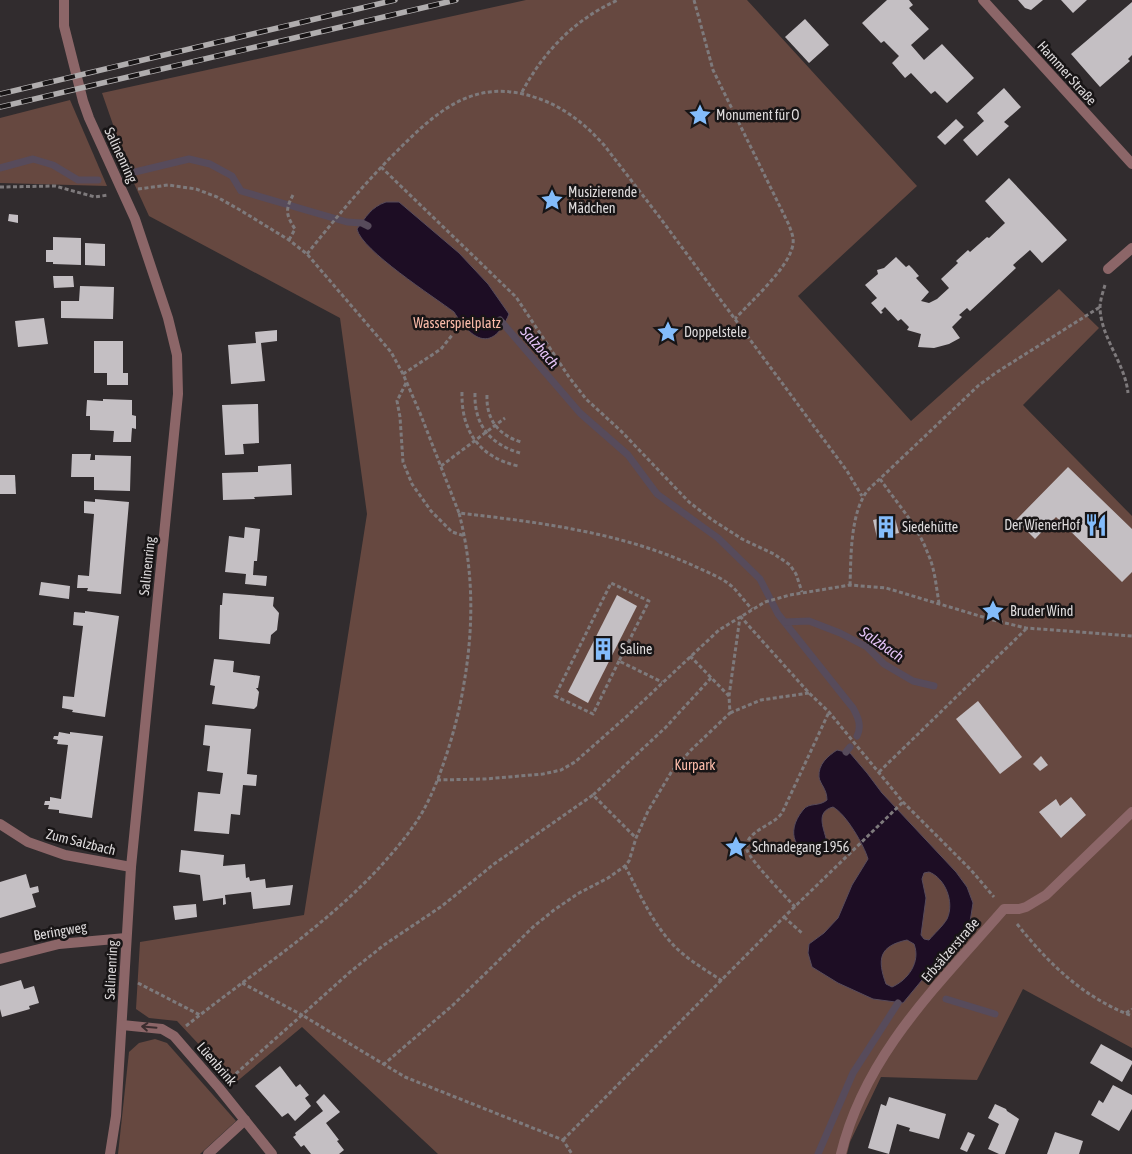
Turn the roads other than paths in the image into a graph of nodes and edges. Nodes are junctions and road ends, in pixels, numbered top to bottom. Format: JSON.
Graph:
{"nodes":[{"id":1,"x":64,"y":0,"type":"edge"},
{"id":2,"x":982,"y":0,"type":"edge"},
{"id":3,"x":1132,"y":164,"type":"edge"},
{"id":4,"x":1132,"y":248,"type":"edge"},
{"id":5,"x":1108,"y":269,"type":"road end"},
{"id":6,"x":1132,"y":812,"type":"edge"},
{"id":7,"x":0,"y":824,"type":"edge"},
{"id":8,"x":131,"y":868,"type":"junction"},
{"id":9,"x":126,"y":938,"type":"junction"},
{"id":10,"x":0,"y":958,"type":"edge"},
{"id":11,"x":122,"y":1025,"type":"junction"},
{"id":12,"x":245,"y":1120,"type":"junction"},
{"id":13,"x":110,"y":1154,"type":"edge"},
{"id":14,"x":208,"y":1154,"type":"edge"},
{"id":15,"x":272,"y":1154,"type":"edge"},
{"id":16,"x":841,"y":1154,"type":"edge"}],
"edges":[{"from":1,"to":8,"type":"street","name":"Salinenring"},
{"from":2,"to":3,"type":"street","name":"Hammer Straße"},
{"from":4,"to":5,"type":"street"},
{"from":6,"to":16,"type":"street","name":"Erbsälzerstraße"},
{"from":7,"to":8,"type":"street","name":"Zum Salzbach"},
{"from":8,"to":9,"type":"street","name":"Salinenring"},
{"from":9,"to":10,"type":"street","name":"Beringweg"},
{"from":9,"to":11,"type":"street","name":"Salinenring"},
{"from":12,"to":11,"type":"street","name":"Lüenbrink","one_way":true},
{"from":11,"to":13,"type":"street","name":"Salinenring"},
{"from":12,"to":14,"type":"street"},
{"from":12,"to":15,"type":"street","name":"Lüenbrink"}]}
